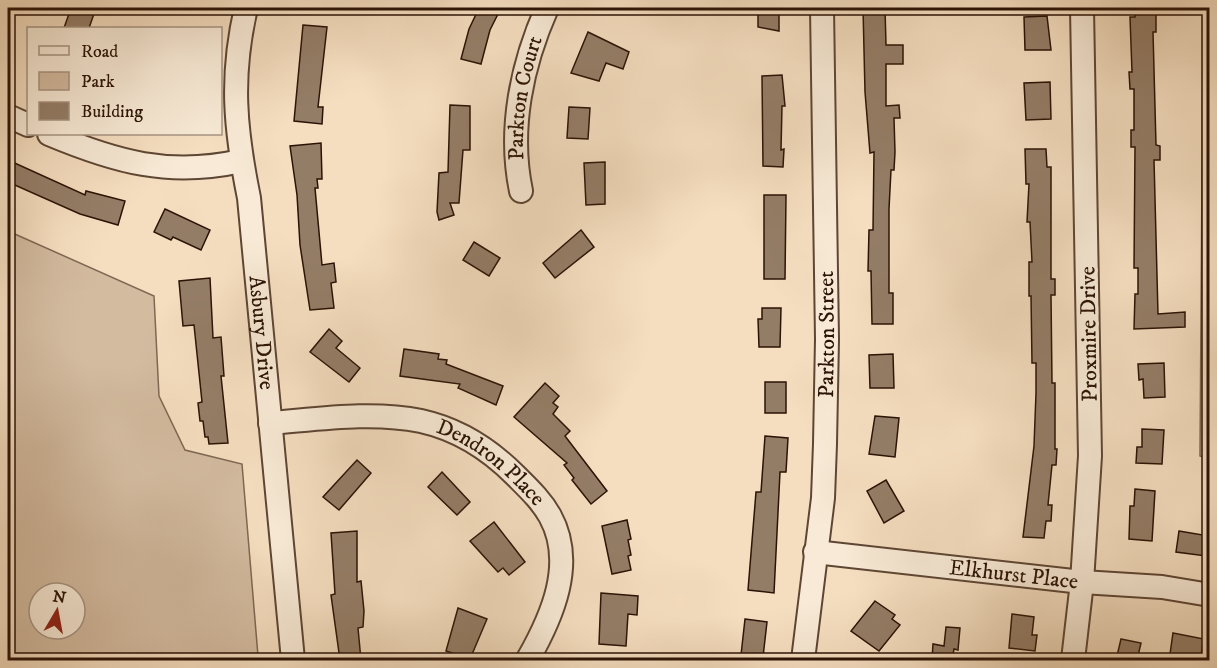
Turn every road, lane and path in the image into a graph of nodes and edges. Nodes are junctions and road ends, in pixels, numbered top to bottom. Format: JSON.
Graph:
{"nodes":[{"id":1,"x":246,"y":8,"type":"edge"},
{"id":2,"x":547,"y":8,"type":"edge"},
{"id":3,"x":822,"y":8,"type":"edge"},
{"id":4,"x":1082,"y":8,"type":"edge"},
{"id":5,"x":8,"y":116,"type":"edge"},
{"id":6,"x":27,"y":125,"type":"edge"},
{"id":7,"x":51,"y":135,"type":"edge"},
{"id":8,"x":241,"y":161,"type":"junction"},
{"id":9,"x":521,"y":191,"type":"dead end"},
{"id":10,"x":270,"y":423,"type":"junction"},
{"id":11,"x":815,"y":552,"type":"junction"},
{"id":12,"x":1082,"y":582,"type":"junction"},
{"id":13,"x":1209,"y":595,"type":"edge"},
{"id":14,"x":528,"y":659,"type":"dead end"},
{"id":15,"x":293,"y":660,"type":"edge"},
{"id":16,"x":803,"y":660,"type":"edge"},
{"id":17,"x":1073,"y":660,"type":"edge"}],
"edges":[{"from":1,"to":8,"type":"street","name":"Asbury Drive"},
{"from":2,"to":9,"type":"street","name":"Parkton Court"},
{"from":3,"to":11,"type":"street","name":"Parkton Street"},
{"from":4,"to":12,"type":"street","name":"Proxmire Drive"},
{"from":5,"to":6,"type":"street"},
{"from":7,"to":8,"type":"street"},
{"from":8,"to":10,"type":"street","name":"Asbury Drive"},
{"from":10,"to":14,"type":"street","name":"Dendron Place"},
{"from":10,"to":15,"type":"street","name":"Asbury Drive"},
{"from":11,"to":12,"type":"street","name":"Elkhurst Place"},
{"from":11,"to":16,"type":"street","name":"Parkton Street"},
{"from":12,"to":13,"type":"street","name":"Elkhurst Place"},
{"from":12,"to":17,"type":"street","name":"Proxmire Drive"}]}
